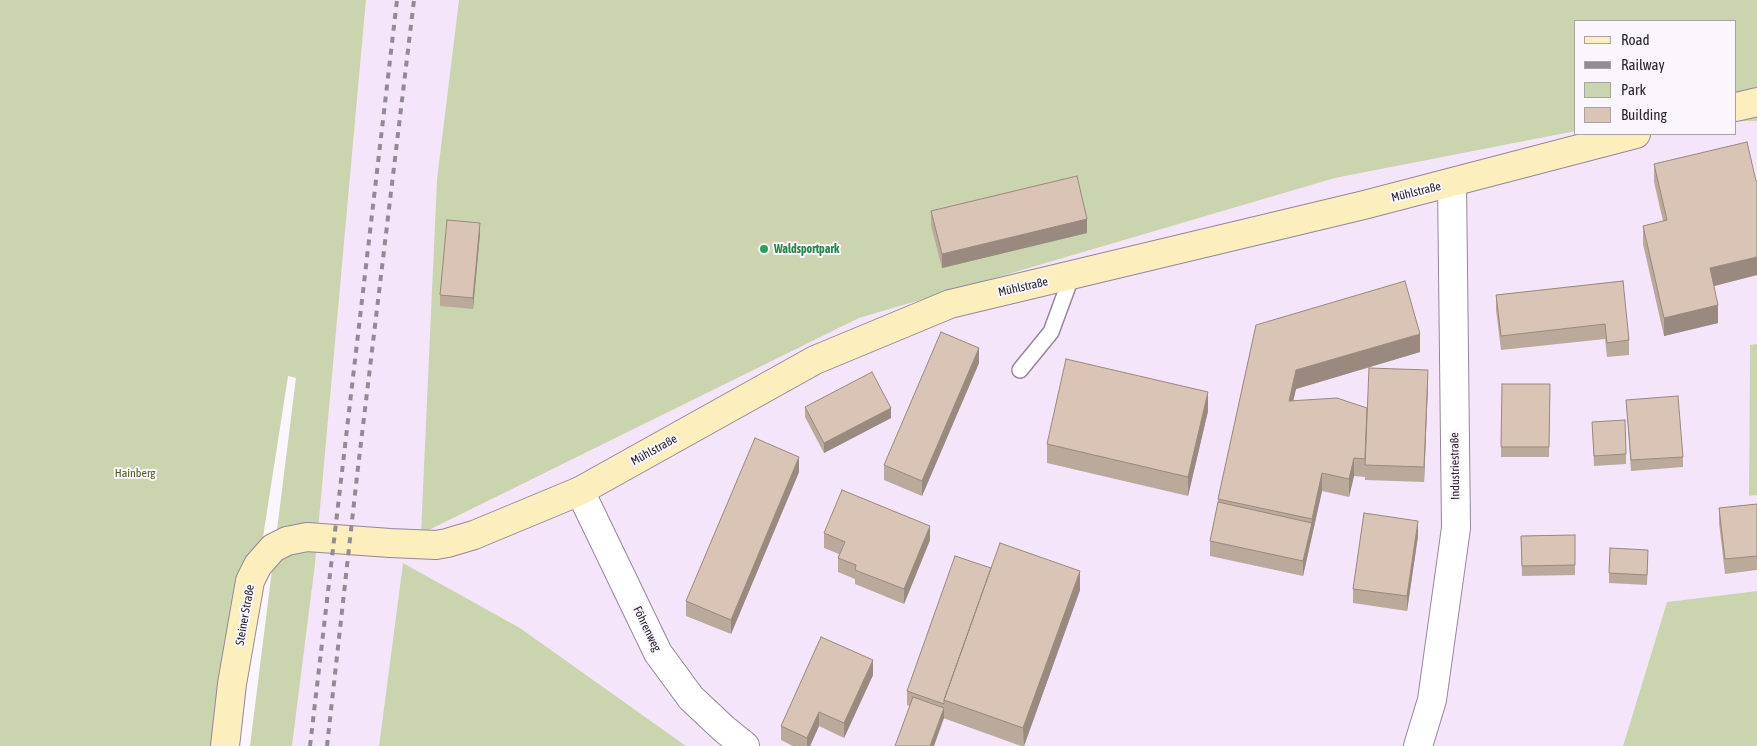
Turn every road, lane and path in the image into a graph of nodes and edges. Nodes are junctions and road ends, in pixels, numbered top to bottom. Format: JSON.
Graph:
{"nodes":[{"id":1,"x":1757,"y":102,"type":"edge"},
{"id":2,"x":1737,"y":107,"type":"edge"},
{"id":3,"x":1632,"y":135,"type":"edge"},
{"id":4,"x":1452,"y":183,"type":"junction"},
{"id":5,"x":1072,"y":275,"type":"junction"},
{"id":6,"x":1020,"y":370,"type":"dead end"},
{"id":7,"x":580,"y":490,"type":"junction"},
{"id":8,"x":447,"y":543,"type":"joint"},
{"id":9,"x":225,"y":746,"type":"edge"},
{"id":10,"x":745,"y":746,"type":"edge"},
{"id":11,"x":1418,"y":746,"type":"edge"}],
"edges":[{"from":1,"to":2,"type":"street"},
{"from":3,"to":4,"type":"street","name":"Mühlstraße"},
{"from":4,"to":5,"type":"street","name":"Mühlstraße"},
{"from":4,"to":11,"type":"street","name":"Industriestraße"},
{"from":5,"to":6,"type":"lane"},
{"from":5,"to":7,"type":"street","name":"Mühlstraße"},
{"from":7,"to":8,"type":"street","name":"Mühlstraße"},
{"from":7,"to":10,"type":"street","name":"Föhrenweg"},
{"from":8,"to":9,"type":"street","name":"Steiner Straße"}]}
